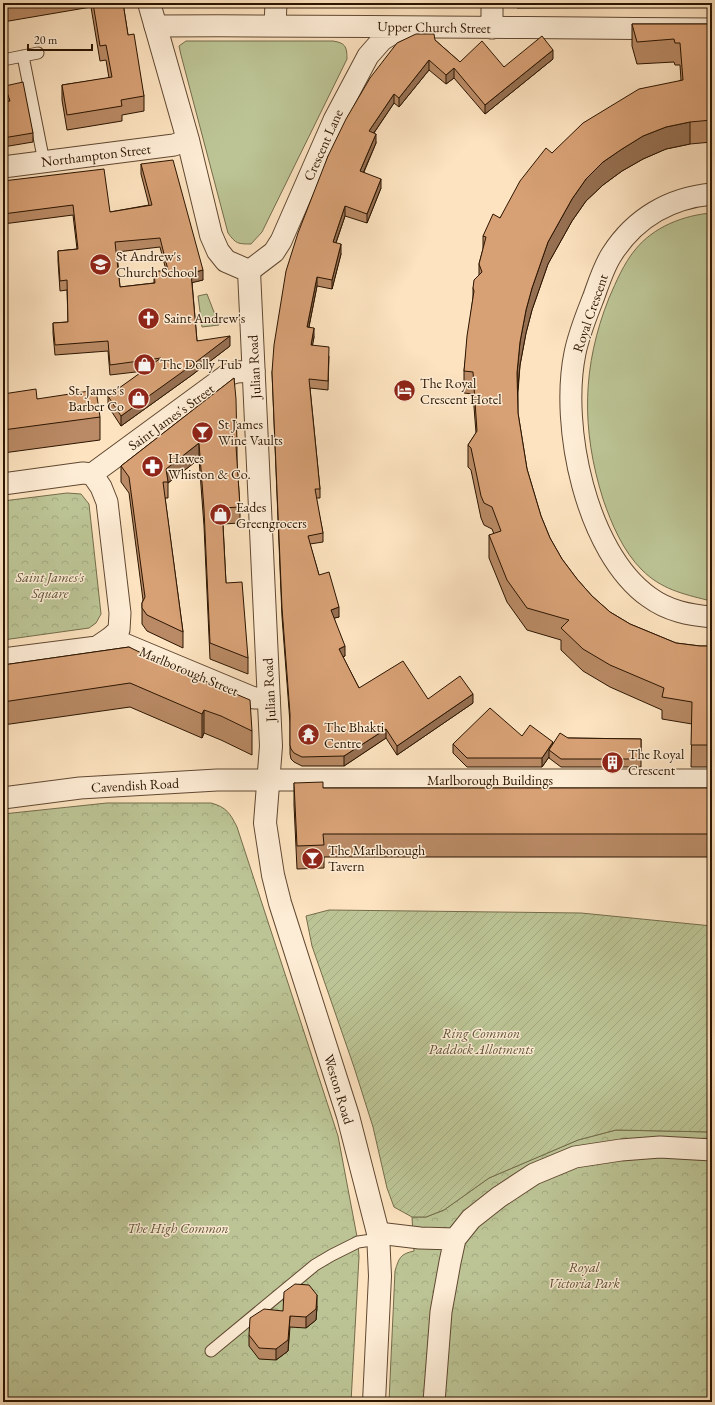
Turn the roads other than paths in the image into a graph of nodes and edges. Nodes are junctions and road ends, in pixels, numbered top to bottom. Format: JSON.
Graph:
{"nodes":[{"id":1,"x":149,"y":3,"type":"edge"},
{"id":2,"x":276,"y":3,"type":"edge"},
{"id":3,"x":492,"y":3,"type":"edge"},
{"id":4,"x":275,"y":25,"type":"junction"},
{"id":5,"x":155,"y":26,"type":"junction"},
{"id":6,"x":407,"y":27,"type":"junction"},
{"id":7,"x":492,"y":28,"type":"junction"},
{"id":8,"x":712,"y":29,"type":"edge"},
{"id":9,"x":38,"y":54,"type":"dead end"},
{"id":10,"x":24,"y":56,"type":"junction"},
{"id":11,"x":3,"y":60,"type":"edge"},
{"id":12,"x":188,"y":140,"type":"junction"},
{"id":13,"x":44,"y":162,"type":"junction"},
{"id":14,"x":3,"y":167,"type":"edge"},
{"id":15,"x":712,"y":194,"type":"edge"},
{"id":16,"x":249,"y":271,"type":"junction"},
{"id":17,"x":254,"y":371,"type":"junction"},
{"id":18,"x":92,"y":474,"type":"junction"},
{"id":19,"x":3,"y":484,"type":"edge"},
{"id":20,"x":712,"y":617,"type":"edge"},
{"id":21,"x":110,"y":638,"type":"junction"},
{"id":22,"x":3,"y":659,"type":"edge"},
{"id":23,"x":269,"y":698,"type":"junction"},
{"id":24,"x":712,"y":780,"type":"edge"},
{"id":25,"x":268,"y":781,"type":"junction"},
{"id":26,"x":3,"y":798,"type":"edge"},
{"id":27,"x":712,"y":1150,"type":"edge"},
{"id":28,"x":379,"y":1236,"type":"junction"},
{"id":29,"x":455,"y":1239,"type":"junction"},
{"id":30,"x":211,"y":1351,"type":"dead end"},
{"id":31,"x":374,"y":1402,"type":"edge"},
{"id":32,"x":434,"y":1402,"type":"edge"}],
"edges":[{"from":1,"to":5,"type":"street"},
{"from":2,"to":4,"type":"street"},
{"from":3,"to":7,"type":"street"},
{"from":4,"to":5,"type":"street","name":"Upper Church Street"},
{"from":4,"to":6,"type":"street","name":"Upper Church Street"},
{"from":5,"to":12,"type":"street"},
{"from":6,"to":7,"type":"street","name":"Upper Church Street"},
{"from":6,"to":16,"type":"street","name":"Crescent Lane"},
{"from":7,"to":8,"type":"street","name":"Upper Church Street"},
{"from":9,"to":10,"type":"lane"},
{"from":10,"to":11,"type":"lane"},
{"from":10,"to":13,"type":"lane"},
{"from":12,"to":13,"type":"street","name":"Northampton Street"},
{"from":12,"to":16,"type":"street"},
{"from":13,"to":14,"type":"street","name":"Northampton Street"},
{"from":15,"to":20,"type":"street","name":"Royal Crescent"},
{"from":16,"to":17,"type":"street","name":"Julian Road"},
{"from":17,"to":18,"type":"street","name":"Saint James's Street"},
{"from":17,"to":23,"type":"street","name":"Julian Road"},
{"from":18,"to":19,"type":"street"},
{"from":18,"to":21,"type":"street"},
{"from":21,"to":22,"type":"street"},
{"from":21,"to":23,"type":"street","name":"Marlborough Street"},
{"from":23,"to":25,"type":"street","name":"Julian Road"},
{"from":24,"to":25,"type":"street","name":"Marlborough Buildings"},
{"from":25,"to":26,"type":"street","name":"Cavendish Road"},
{"from":25,"to":28,"type":"street","name":"Weston Road"},
{"from":27,"to":29,"type":"street"},
{"from":28,"to":29,"type":"street"},
{"from":28,"to":30,"type":"lane"},
{"from":28,"to":31,"type":"street","name":"Weston Road"},
{"from":29,"to":32,"type":"street"}]}
